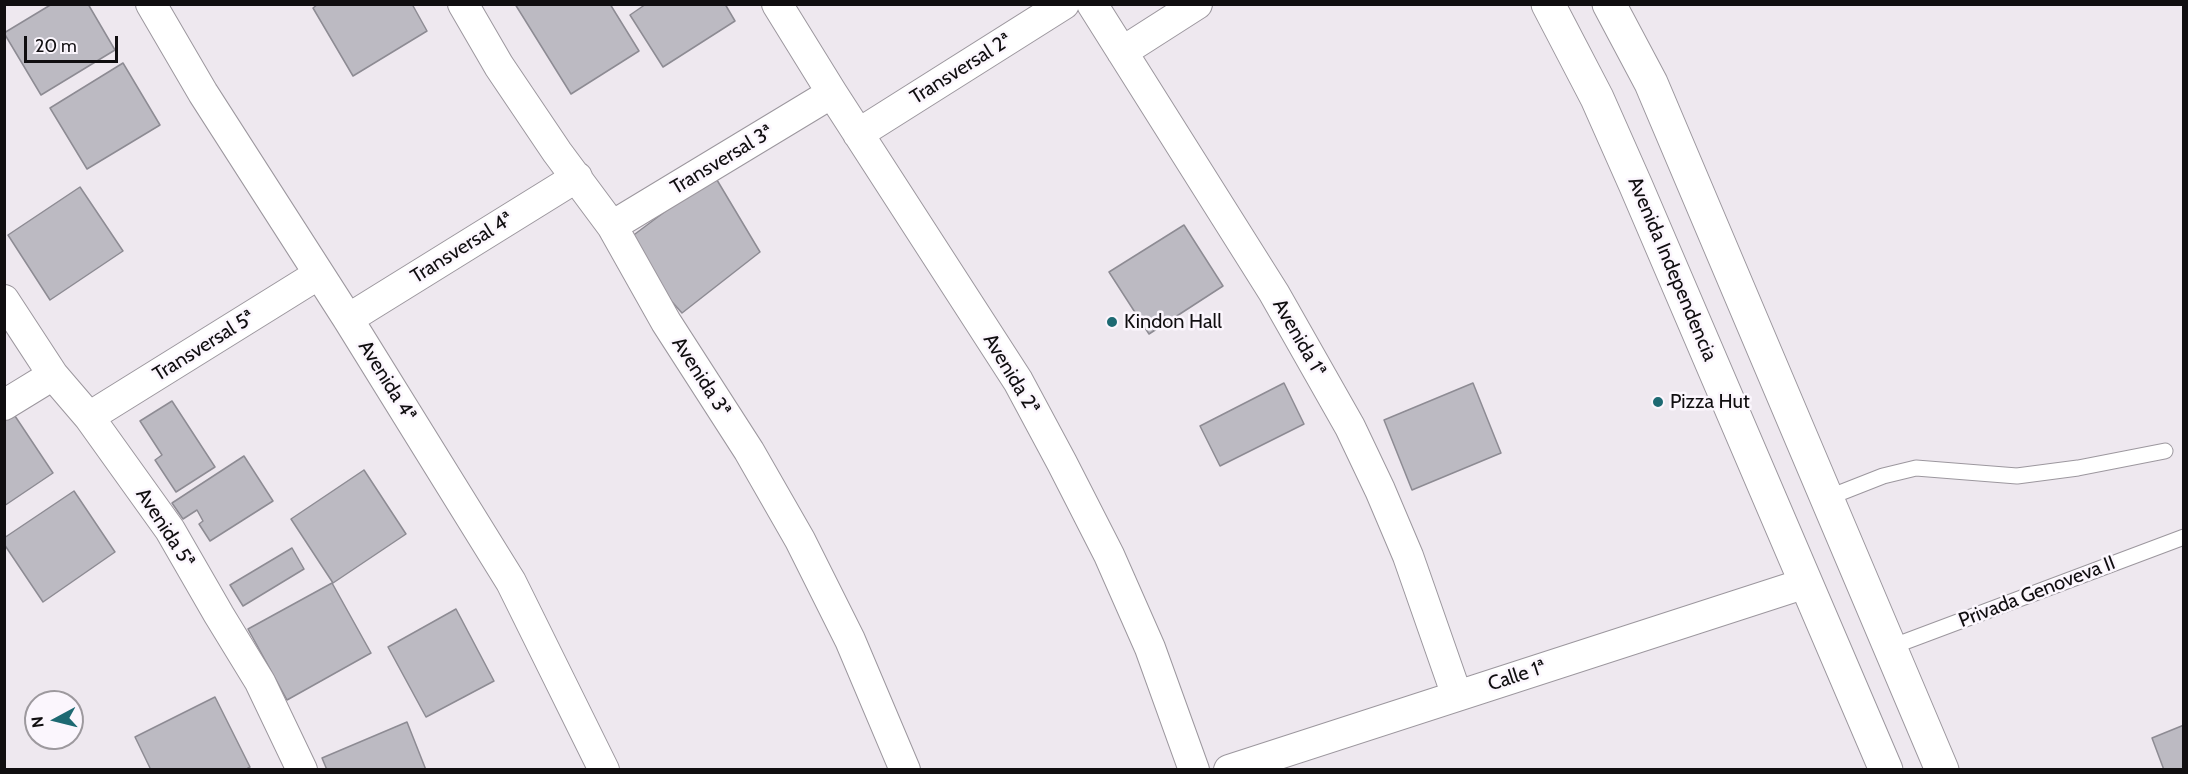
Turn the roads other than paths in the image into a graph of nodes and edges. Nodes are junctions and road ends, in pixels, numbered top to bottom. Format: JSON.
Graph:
{"nodes":[{"id":1,"x":151,"y":4,"type":"edge"},
{"id":2,"x":463,"y":4,"type":"edge"},
{"id":3,"x":777,"y":4,"type":"edge"},
{"id":4,"x":1064,"y":4,"type":"edge"},
{"id":5,"x":1092,"y":4,"type":"edge"},
{"id":6,"x":1197,"y":4,"type":"edge"},
{"id":7,"x":1548,"y":4,"type":"edge"},
{"id":8,"x":1609,"y":4,"type":"edge"},
{"id":9,"x":1122,"y":52,"type":"junction"},
{"id":10,"x":832,"y":93,"type":"junction"},
{"id":11,"x":858,"y":134,"type":"junction"},
{"id":12,"x":577,"y":177,"type":"junction"},
{"id":13,"x":612,"y":226,"type":"junction"},
{"id":14,"x":319,"y":274,"type":"junction"},
{"id":15,"x":4,"y":300,"type":"edge"},
{"id":16,"x":348,"y":319,"type":"junction"},
{"id":17,"x":53,"y":375,"type":"junction"},
{"id":18,"x":4,"y":405,"type":"edge"},
{"id":19,"x":89,"y":417,"type":"junction"},
{"id":20,"x":2165,"y":451,"type":"dead end"},
{"id":21,"x":1827,"y":498,"type":"junction"},
{"id":22,"x":2184,"y":537,"type":"edge"},
{"id":23,"x":1806,"y":583,"type":"junction"},
{"id":24,"x":1891,"y":647,"type":"junction"},
{"id":25,"x":1457,"y":696,"type":"junction"},
{"id":26,"x":302,"y":770,"type":"edge"},
{"id":27,"x":603,"y":770,"type":"edge"},
{"id":28,"x":905,"y":770,"type":"edge"},
{"id":29,"x":1194,"y":770,"type":"edge"},
{"id":30,"x":1229,"y":770,"type":"edge"},
{"id":31,"x":1886,"y":770,"type":"edge"},
{"id":32,"x":1942,"y":770,"type":"edge"}],
"edges":[{"from":1,"to":14,"type":"street","name":"Avenida 4ª"},
{"from":2,"to":12,"type":"street","name":"Avenida 3ª"},
{"from":3,"to":10,"type":"street","name":"Avenida 2ª"},
{"from":4,"to":11,"type":"street","name":"Transversal 2ª"},
{"from":5,"to":9,"type":"street","name":"Avenida 1ª"},
{"from":6,"to":9,"type":"street"},
{"from":7,"to":23,"type":"main road","name":"Avenida Independencia"},
{"from":8,"to":21,"type":"main road"},
{"from":9,"to":25,"type":"street","name":"Avenida 1ª"},
{"from":10,"to":11,"type":"street","name":"Avenida 2ª"},
{"from":10,"to":13,"type":"street","name":"Transversal 3ª"},
{"from":11,"to":29,"type":"street","name":"Avenida 2ª"},
{"from":12,"to":13,"type":"street","name":"Avenida 3ª"},
{"from":12,"to":16,"type":"street","name":"Transversal 4ª"},
{"from":13,"to":28,"type":"street","name":"Avenida 3ª"},
{"from":14,"to":16,"type":"street","name":"Avenida 4ª"},
{"from":14,"to":19,"type":"street","name":"Transversal 5ª"},
{"from":15,"to":17,"type":"street","name":"Avenida 5ª"},
{"from":16,"to":27,"type":"street","name":"Avenida 4ª"},
{"from":17,"to":18,"type":"street"},
{"from":17,"to":19,"type":"street","name":"Avenida 5ª"},
{"from":19,"to":26,"type":"street","name":"Avenida 5ª"},
{"from":20,"to":21,"type":"lane"},
{"from":21,"to":24,"type":"main road"},
{"from":22,"to":24,"type":"lane","name":"Privada Genoveva II"},
{"from":23,"to":25,"type":"street","name":"Calle 1ª"},
{"from":23,"to":31,"type":"main road","name":"Avenida Independencia"},
{"from":24,"to":32,"type":"main road"},
{"from":25,"to":30,"type":"street","name":"Calle 1ª"}]}
